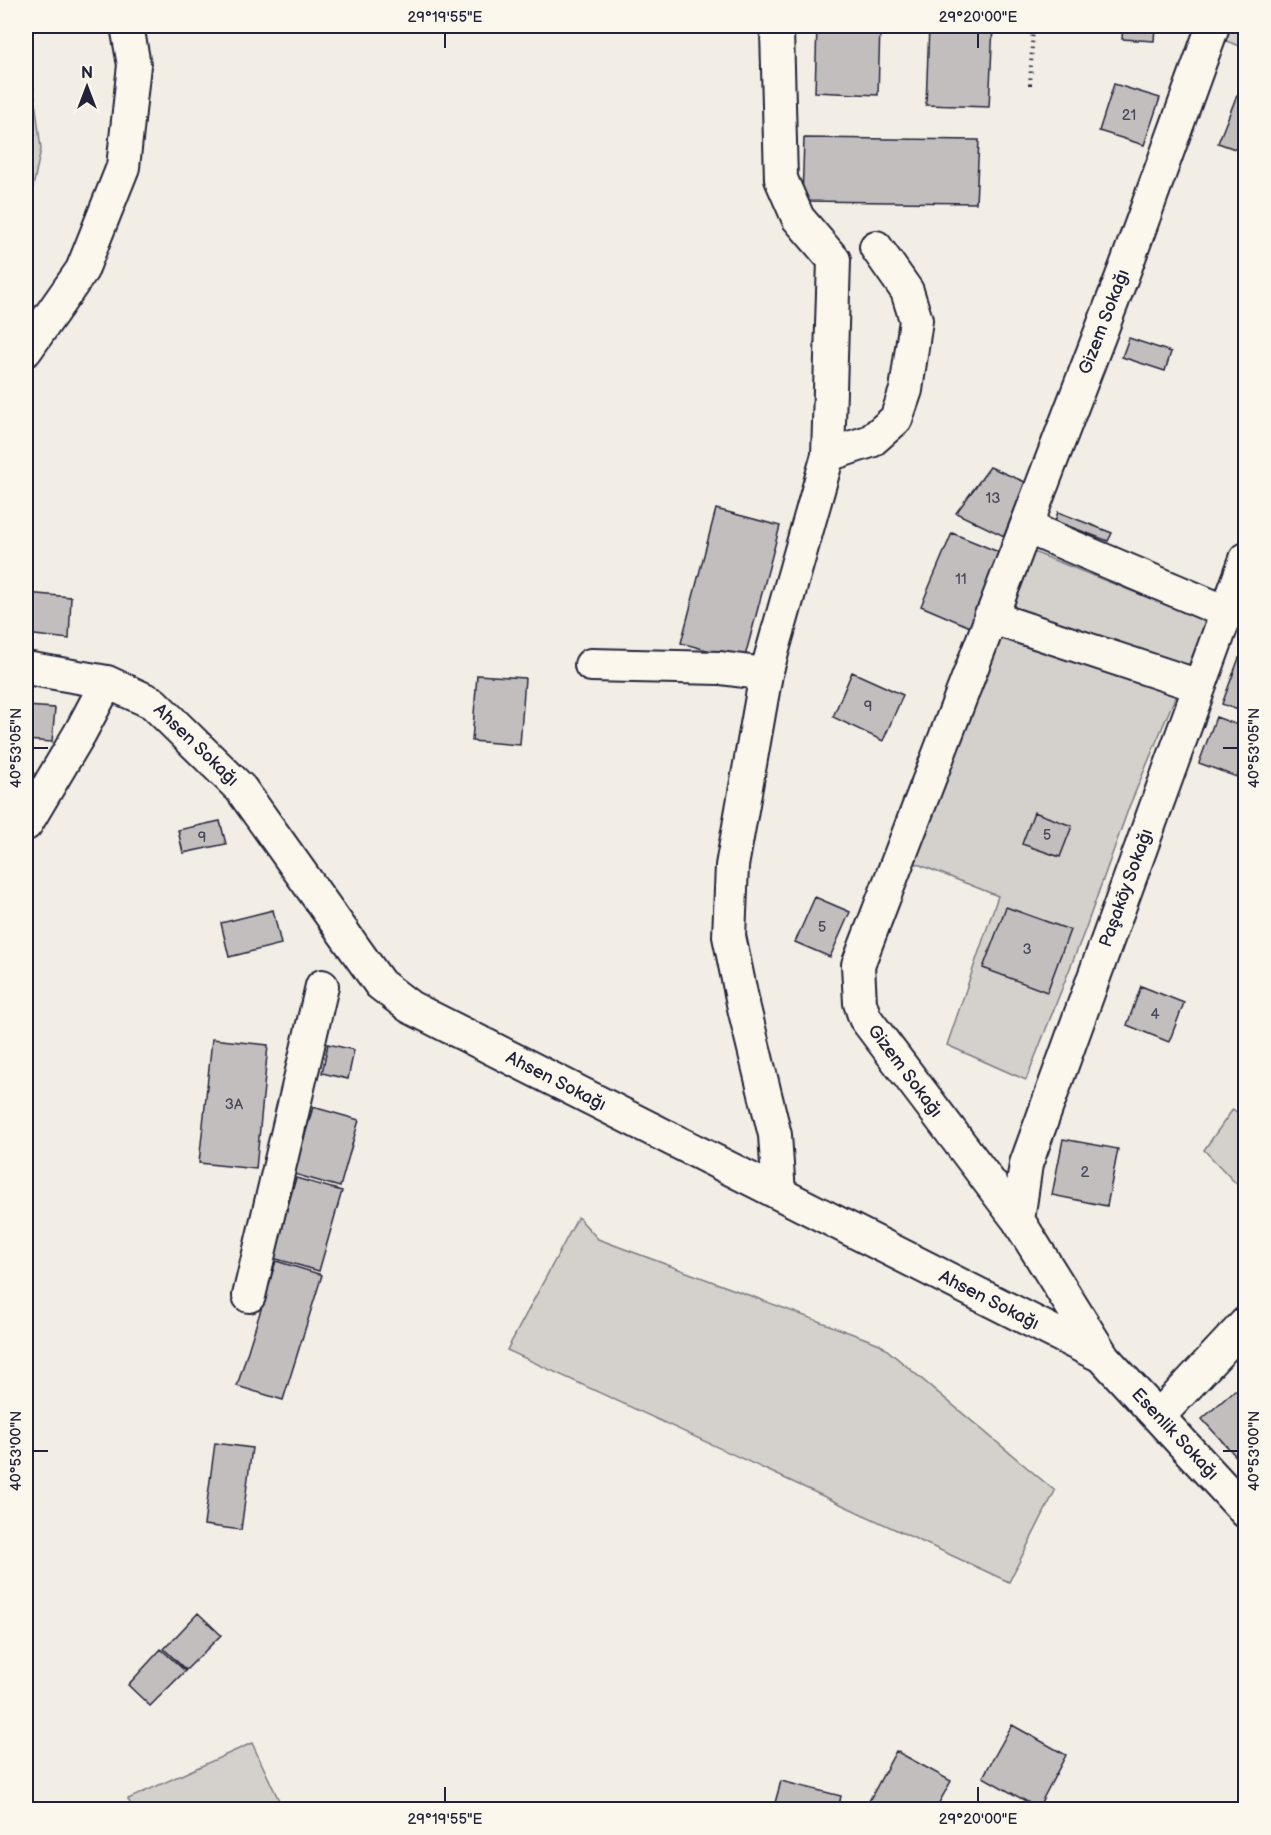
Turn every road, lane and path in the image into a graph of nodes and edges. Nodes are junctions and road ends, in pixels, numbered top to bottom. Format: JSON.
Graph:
{"nodes":[{"id":1,"x":126,"y":26,"type":"edge"},
{"id":2,"x":774,"y":26,"type":"edge"},
{"id":3,"x":1033,"y":26,"type":"edge"},
{"id":4,"x":1213,"y":26,"type":"edge"},
{"id":5,"x":1030,"y":85,"type":"dead end"},
{"id":6,"x":876,"y":247,"type":"dead end"},
{"id":7,"x":26,"y":350,"type":"edge"},
{"id":8,"x":828,"y":455,"type":"junction"},
{"id":9,"x":1026,"y":527,"type":"junction"},
{"id":10,"x":1245,"y":559,"type":"edge"},
{"id":11,"x":1226,"y":612,"type":"junction"},
{"id":12,"x":990,"y":617,"type":"junction"},
{"id":13,"x":591,"y":665,"type":"dead end"},
{"id":14,"x":26,"y":668,"type":"edge"},
{"id":15,"x":766,"y":674,"type":"junction"},
{"id":16,"x":107,"y":682,"type":"junction"},
{"id":17,"x":1199,"y":686,"type":"junction"},
{"id":18,"x":26,"y":824,"type":"edge"},
{"id":19,"x":322,"y":987,"type":"dead end"},
{"id":20,"x":779,"y":1193,"type":"junction"},
{"id":21,"x":1018,"y":1220,"type":"junction"},
{"id":22,"x":249,"y":1296,"type":"dead end"},
{"id":23,"x":1245,"y":1323,"type":"edge"},
{"id":24,"x":1104,"y":1358,"type":"junction"},
{"id":25,"x":1159,"y":1416,"type":"junction"},
{"id":26,"x":1245,"y":1512,"type":"edge"}],
"edges":[{"from":1,"to":7,"type":"street"},
{"from":2,"to":8,"type":"street"},
{"from":3,"to":5,"type":"path"},
{"from":4,"to":9,"type":"street","name":"Gizem Sokağı"},
{"from":6,"to":8,"type":"street"},
{"from":8,"to":15,"type":"street"},
{"from":9,"to":11,"type":"street"},
{"from":9,"to":12,"type":"street","name":"Gizem Sokağı"},
{"from":10,"to":11,"type":"street","name":"Paşaköy Sokağı"},
{"from":11,"to":17,"type":"street","name":"Paşaköy Sokağı"},
{"from":12,"to":17,"type":"street"},
{"from":12,"to":21,"type":"street","name":"Gizem Sokağı"},
{"from":13,"to":15,"type":"street"},
{"from":14,"to":16,"type":"street","name":"Ahsen Sokağı"},
{"from":15,"to":20,"type":"street"},
{"from":16,"to":18,"type":"street"},
{"from":16,"to":20,"type":"street","name":"Ahsen Sokağı"},
{"from":17,"to":21,"type":"street","name":"Paşaköy Sokağı"},
{"from":19,"to":22,"type":"street"},
{"from":20,"to":24,"type":"street","name":"Ahsen Sokağı"},
{"from":21,"to":24,"type":"street","name":"Gizem Sokağı"},
{"from":23,"to":25,"type":"street"},
{"from":24,"to":25,"type":"street","name":"Esenlik Sokağı"},
{"from":25,"to":26,"type":"street","name":"Esenlik Sokağı"}]}
